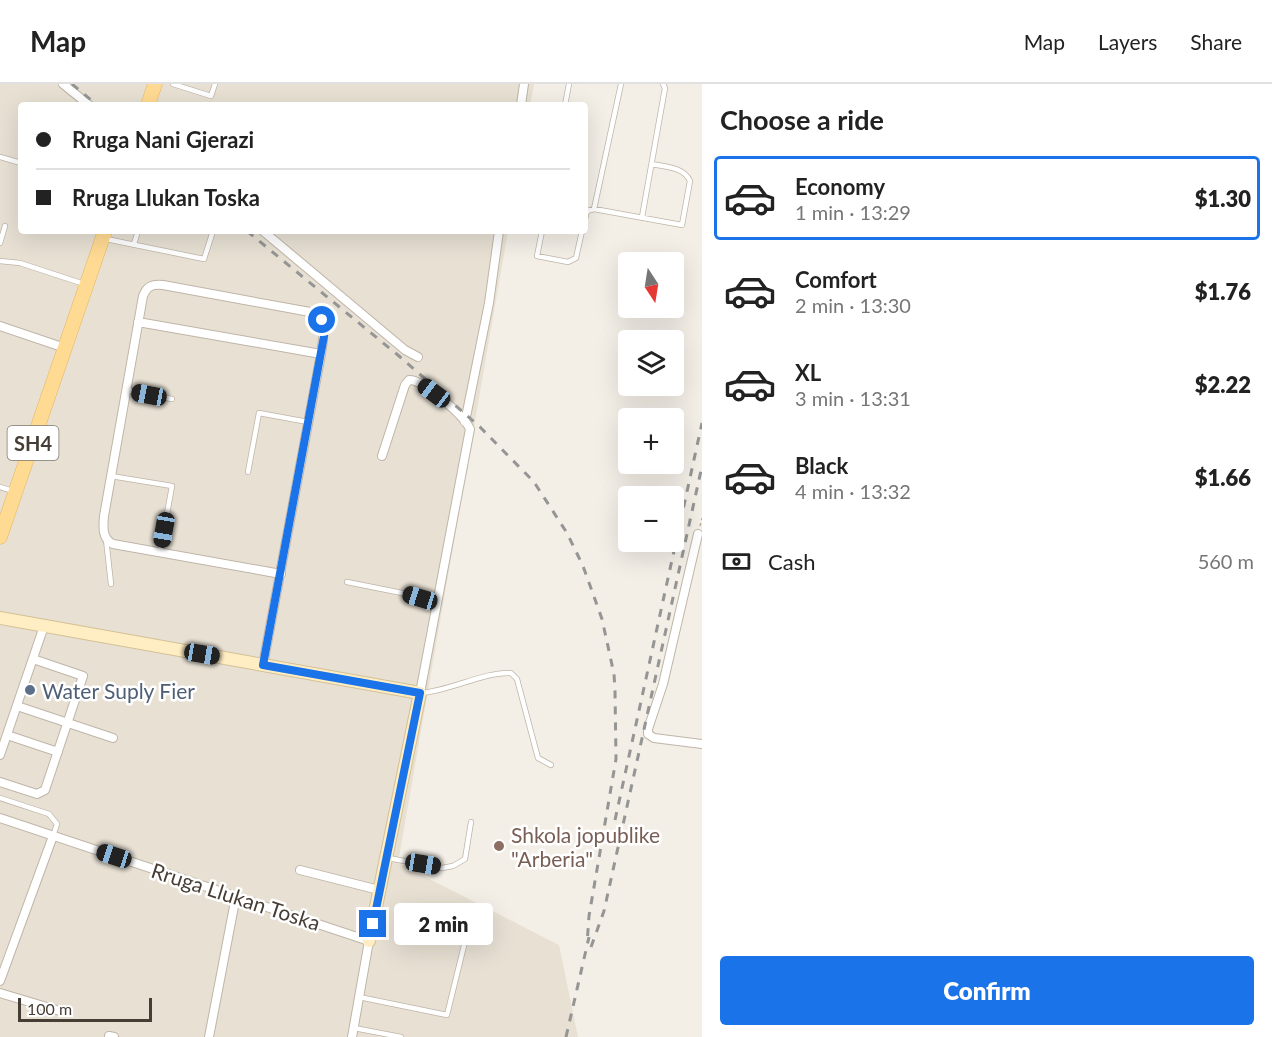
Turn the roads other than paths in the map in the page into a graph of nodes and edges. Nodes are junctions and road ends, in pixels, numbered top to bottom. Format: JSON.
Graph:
{"nodes":[{"id":1,"x":63,"y":84,"type":"edge"},
{"id":2,"x":155,"y":84,"type":"edge"},
{"id":3,"x":176,"y":84,"type":"edge"},
{"id":4,"x":215,"y":84,"type":"edge"},
{"id":5,"x":524,"y":84,"type":"edge"},
{"id":6,"x":569,"y":84,"type":"edge"},
{"id":7,"x":621,"y":84,"type":"edge"},
{"id":8,"x":663,"y":84,"type":"edge"},
{"id":9,"x":85,"y":102,"type":"edge"},
{"id":10,"x":149,"y":102,"type":"edge"},
{"id":11,"x":521,"y":102,"type":"edge"},
{"id":12,"x":566,"y":102,"type":"edge"},
{"id":13,"x":0,"y":156,"type":"edge"},
{"id":14,"x":18,"y":162,"type":"edge"},
{"id":15,"x":652,"y":164,"type":"junction"},
{"id":16,"x":594,"y":209,"type":"junction"},
{"id":17,"x":588,"y":211,"type":"edge"},
{"id":18,"x":642,"y":218,"type":"junction"},
{"id":19,"x":6,"y":226,"type":"dead end"},
{"id":20,"x":137,"y":234,"type":"edge"},
{"id":21,"x":212,"y":234,"type":"edge"},
{"id":22,"x":267,"y":234,"type":"edge"},
{"id":23,"x":499,"y":234,"type":"edge"},
{"id":24,"x":541,"y":234,"type":"edge"},
{"id":25,"x":581,"y":234,"type":"edge"},
{"id":26,"x":104,"y":235,"type":"edge"},
{"id":27,"x":0,"y":243,"type":"edge"},
{"id":28,"x":134,"y":244,"type":"junction"},
{"id":29,"x":0,"y":261,"type":"edge"},
{"id":30,"x":87,"y":285,"type":"junction"},
{"id":31,"x":138,"y":322,"type":"junction"},
{"id":32,"x":0,"y":326,"type":"edge"},
{"id":33,"x":65,"y":348,"type":"junction"},
{"id":34,"x":321,"y":354,"type":"junction"},
{"id":35,"x":417,"y":357,"type":"dead end"},
{"id":36,"x":127,"y":390,"type":"junction"},
{"id":37,"x":172,"y":399,"type":"dead end"},
{"id":38,"x":308,"y":422,"type":"junction"},
{"id":39,"x":465,"y":422,"type":"junction"},
{"id":40,"x":382,"y":456,"type":"dead end"},
{"id":41,"x":248,"y":472,"type":"dead end"},
{"id":42,"x":111,"y":476,"type":"junction"},
{"id":43,"x":0,"y":487,"type":"edge"},
{"id":44,"x":16,"y":492,"type":"junction"},
{"id":45,"x":698,"y":534,"type":"dead end"},
{"id":46,"x":0,"y":537,"type":"edge"},
{"id":47,"x":105,"y":538,"type":"junction"},
{"id":48,"x":160,"y":552,"type":"junction"},
{"id":49,"x":280,"y":574,"type":"junction"},
{"id":50,"x":347,"y":582,"type":"dead end"},
{"id":51,"x":111,"y":584,"type":"dead end"},
{"id":52,"x":438,"y":604,"type":"junction"},
{"id":53,"x":0,"y":618,"type":"edge"},
{"id":54,"x":44,"y":626,"type":"junction"},
{"id":55,"x":33,"y":659,"type":"junction"},
{"id":56,"x":263,"y":665,"type":"junction"},
{"id":57,"x":420,"y":693,"type":"junction"},
{"id":58,"x":17,"y":706,"type":"junction"},
{"id":59,"x":68,"y":724,"type":"junction"},
{"id":60,"x":7,"y":735,"type":"junction"},
{"id":61,"x":113,"y":738,"type":"dead end"},
{"id":62,"x":702,"y":744,"type":"edge"},
{"id":63,"x":58,"y":752,"type":"junction"},
{"id":64,"x":0,"y":755,"type":"edge"},
{"id":65,"x":551,"y":765,"type":"dead end"},
{"id":66,"x":0,"y":782,"type":"edge"},
{"id":67,"x":0,"y":798,"type":"edge"},
{"id":68,"x":0,"y":818,"type":"edge"},
{"id":69,"x":471,"y":822,"type":"dead end"},
{"id":70,"x":53,"y":836,"type":"junction"},
{"id":71,"x":385,"y":858,"type":"junction"},
{"id":72,"x":300,"y":870,"type":"dead end"},
{"id":73,"x":379,"y":890,"type":"junction"},
{"id":74,"x":236,"y":896,"type":"junction"},
{"id":75,"x":470,"y":921,"type":"dead end"},
{"id":76,"x":369,"y":941,"type":"junction"},
{"id":77,"x":0,"y":981,"type":"edge"},
{"id":78,"x":0,"y":993,"type":"edge"},
{"id":79,"x":359,"y":997,"type":"junction"},
{"id":80,"x":60,"y":1011,"type":"dead end"},
{"id":81,"x":353,"y":1032,"type":"edge"},
{"id":82,"x":210,"y":1037,"type":"edge"},
{"id":83,"x":401,"y":1037,"type":"edge"}],
"edges":[{"from":1,"to":9,"type":"street"},
{"from":2,"to":10,"type":"main road"},
{"from":3,"to":4,"type":"lane"},
{"from":5,"to":11,"type":"street"},
{"from":6,"to":12,"type":"lane"},
{"from":7,"to":16,"type":"lane"},
{"from":8,"to":15,"type":"lane"},
{"from":13,"to":14,"type":"lane"},
{"from":15,"to":18,"type":"lane"},
{"from":15,"to":18,"type":"lane"},
{"from":16,"to":17,"type":"lane"},
{"from":16,"to":18,"type":"lane"},
{"from":19,"to":27,"type":"lane"},
{"from":20,"to":28,"type":"lane"},
{"from":21,"to":28,"type":"lane"},
{"from":22,"to":35,"type":"street"},
{"from":23,"to":39,"type":"street"},
{"from":24,"to":25,"type":"lane"},
{"from":26,"to":28,"type":"lane"},
{"from":26,"to":30,"type":"main road","number":"SH4"},
{"from":29,"to":30,"type":"lane"},
{"from":30,"to":33,"type":"main road","number":"SH4"},
{"from":31,"to":34,"type":"street"},
{"from":31,"to":34,"type":"street"},
{"from":31,"to":36,"type":"street"},
{"from":32,"to":33,"type":"street"},
{"from":33,"to":44,"type":"main road","number":"SH4"},
{"from":34,"to":38,"type":"street"},
{"from":36,"to":37,"type":"lane"},
{"from":36,"to":42,"type":"street"},
{"from":38,"to":41,"type":"lane"},
{"from":38,"to":49,"type":"street"},
{"from":39,"to":40,"type":"street"},
{"from":39,"to":52,"type":"street"},
{"from":42,"to":47,"type":"street"},
{"from":42,"to":48,"type":"lane"},
{"from":43,"to":44,"type":"lane"},
{"from":44,"to":46,"type":"main road","number":"SH4"},
{"from":45,"to":62,"type":"street"},
{"from":47,"to":48,"type":"street"},
{"from":47,"to":51,"type":"lane"},
{"from":48,"to":49,"type":"street"},
{"from":49,"to":56,"type":"street"},
{"from":50,"to":52,"type":"lane"},
{"from":52,"to":57,"type":"street"},
{"from":53,"to":54,"type":"street"},
{"from":54,"to":55,"type":"street"},
{"from":54,"to":56,"type":"street"},
{"from":55,"to":58,"type":"street"},
{"from":55,"to":59,"type":"street"},
{"from":56,"to":57,"type":"street"},
{"from":57,"to":65,"type":"lane"},
{"from":57,"to":71,"type":"street"},
{"from":58,"to":59,"type":"street"},
{"from":58,"to":60,"type":"street"},
{"from":59,"to":61,"type":"street"},
{"from":59,"to":63,"type":"street"},
{"from":60,"to":63,"type":"street"},
{"from":60,"to":64,"type":"street"},
{"from":63,"to":66,"type":"street"},
{"from":67,"to":70,"type":"lane"},
{"from":68,"to":70,"type":"street","name":"Rruga Llukan Toska"},
{"from":69,"to":71,"type":"lane"},
{"from":70,"to":74,"type":"street","name":"Rruga Llukan Toska"},
{"from":70,"to":77,"type":"street"},
{"from":71,"to":73,"type":"street"},
{"from":72,"to":73,"type":"street"},
{"from":73,"to":76,"type":"street"},
{"from":74,"to":76,"type":"street","name":"Rruga Llukan Toska"},
{"from":74,"to":82,"type":"street"},
{"from":75,"to":79,"type":"lane"},
{"from":76,"to":79,"type":"street"},
{"from":78,"to":80,"type":"street"},
{"from":79,"to":81,"type":"street"},
{"from":81,"to":83,"type":"lane"}]}
